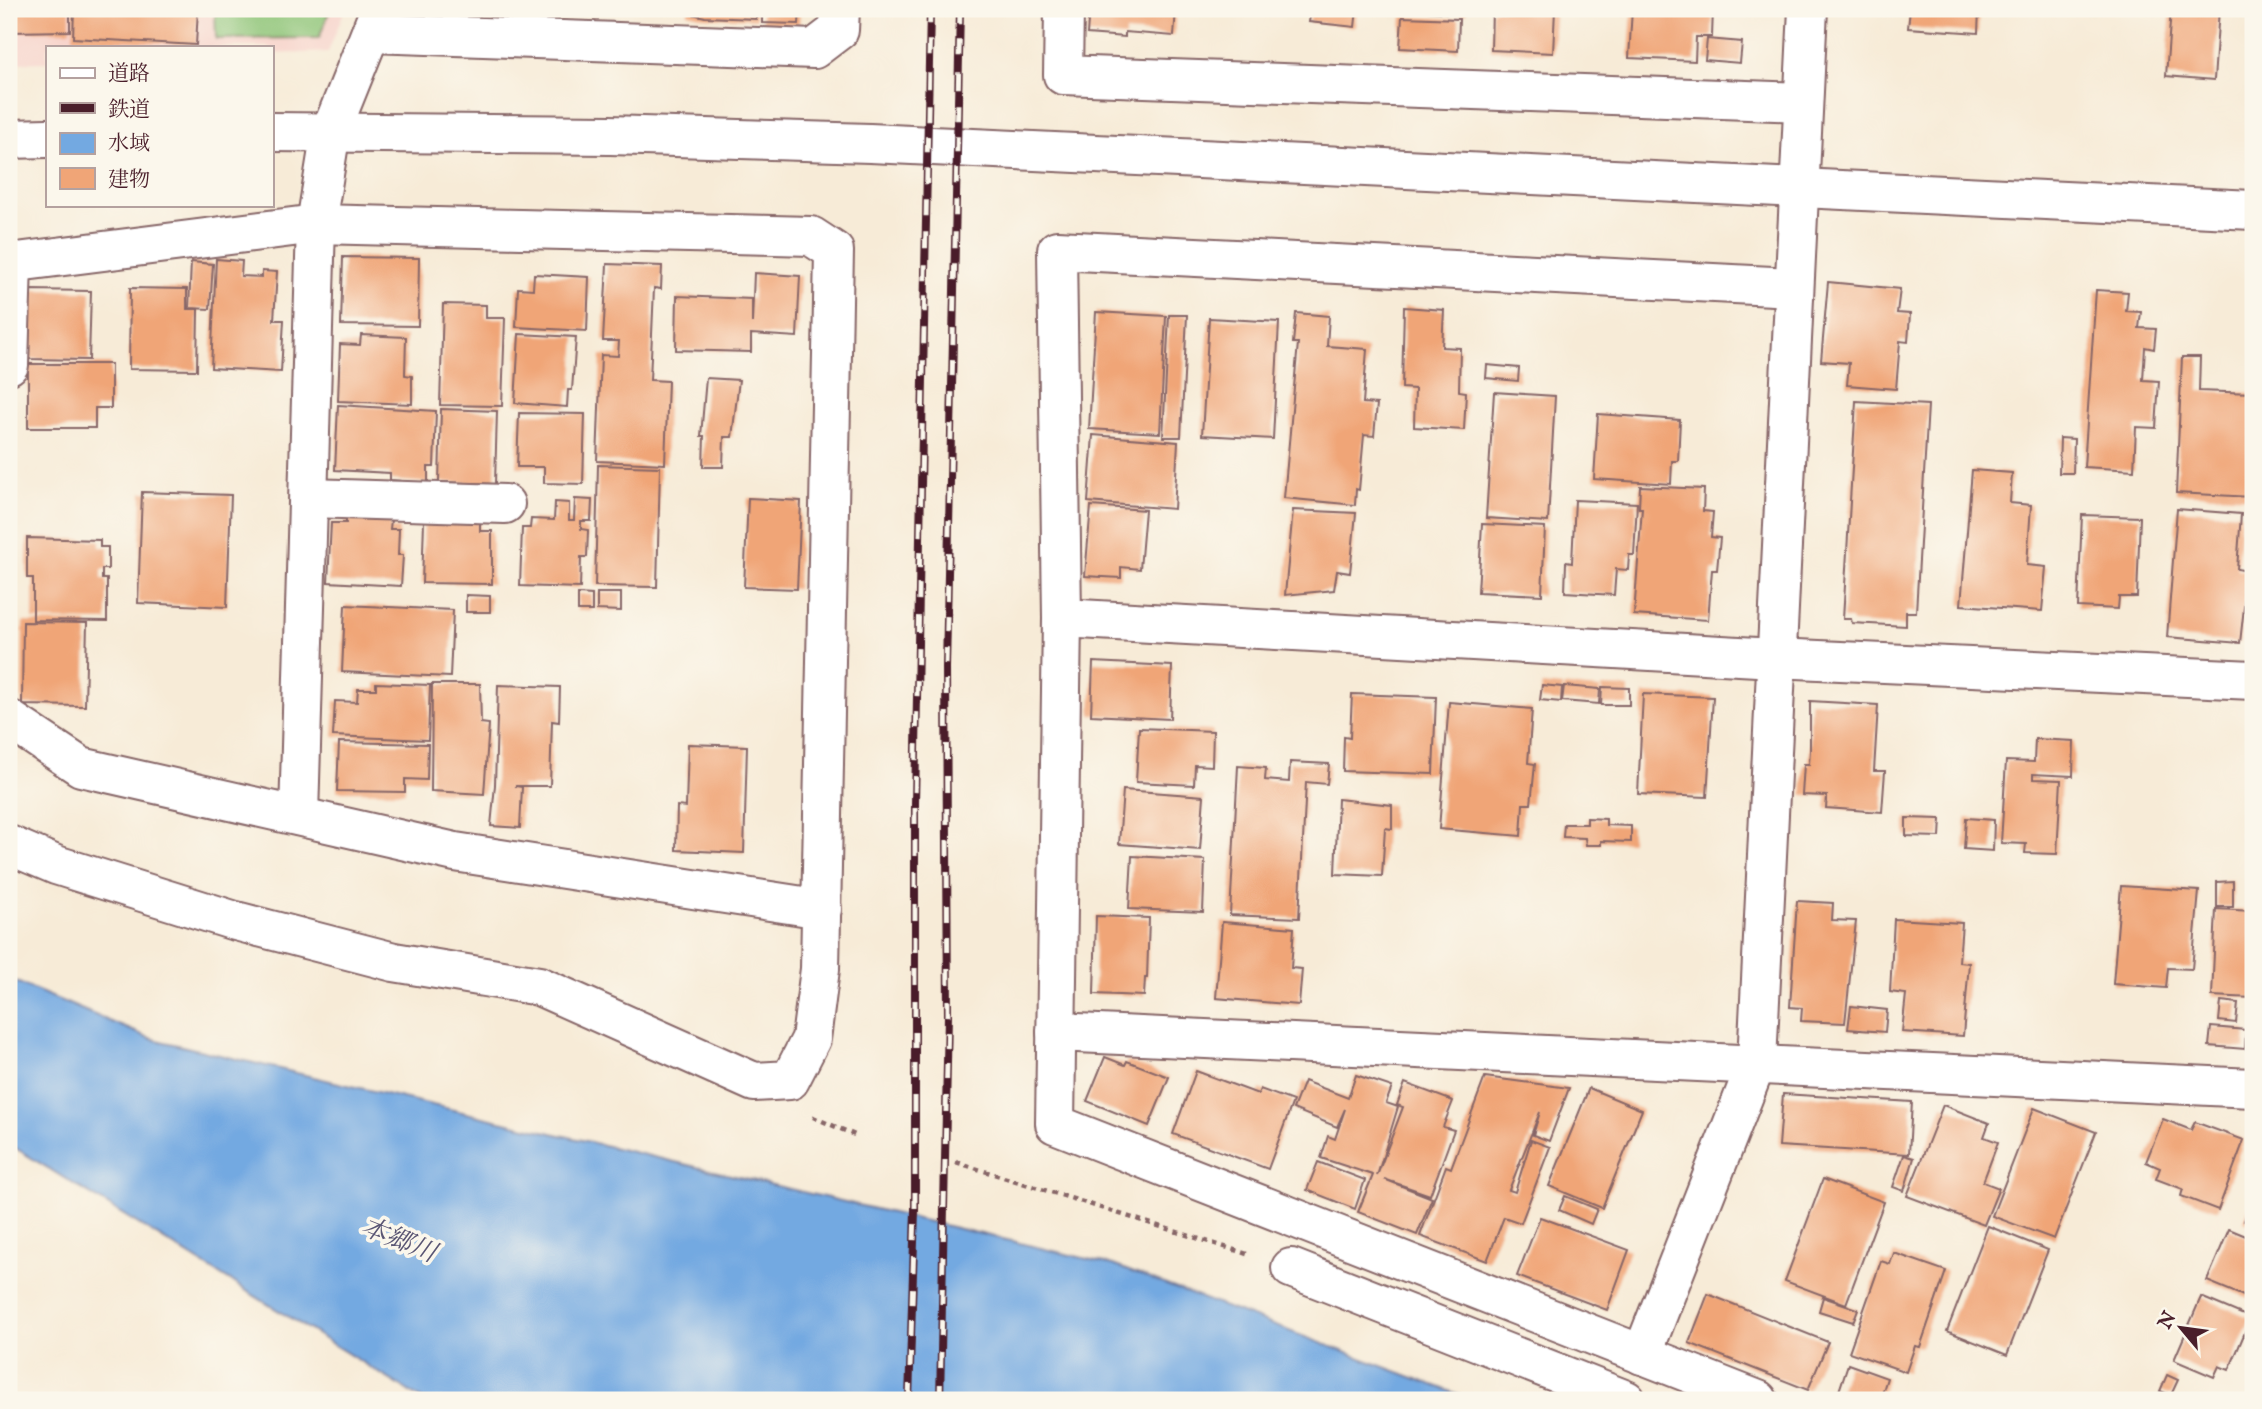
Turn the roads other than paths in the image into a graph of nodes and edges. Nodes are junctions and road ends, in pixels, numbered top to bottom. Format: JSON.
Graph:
{"nodes":[{"id":1,"x":839,"y":9,"type":"edge"},
{"id":2,"x":1064,"y":9,"type":"edge"},
{"id":3,"x":1808,"y":9,"type":"edge"},
{"id":4,"x":376,"y":21,"type":"edge"},
{"id":5,"x":1803,"y":102,"type":"junction"},
{"id":6,"x":331,"y":131,"type":"junction"},
{"id":7,"x":273,"y":132,"type":"edge"},
{"id":8,"x":46,"y":138,"type":"edge"},
{"id":9,"x":9,"y":139,"type":"edge"},
{"id":10,"x":1799,"y":187,"type":"junction"},
{"id":11,"x":2253,"y":210,"type":"edge"},
{"id":12,"x":316,"y":224,"type":"junction"},
{"id":13,"x":11,"y":262,"type":"edge"},
{"id":14,"x":1794,"y":287,"type":"junction"},
{"id":15,"x":9,"y":365,"type":"edge"},
{"id":16,"x":309,"y":498,"type":"junction"},
{"id":17,"x":505,"y":504,"type":"dead end"},
{"id":18,"x":1062,"y":618,"type":"junction"},
{"id":19,"x":1775,"y":659,"type":"junction"},
{"id":20,"x":2253,"y":680,"type":"edge"},
{"id":21,"x":9,"y":719,"type":"edge"},
{"id":22,"x":299,"y":816,"type":"junction"},
{"id":23,"x":9,"y":845,"type":"edge"},
{"id":24,"x":822,"y":909,"type":"junction"},
{"id":25,"x":1056,"y":1032,"type":"junction"},
{"id":26,"x":1757,"y":1062,"type":"junction"},
{"id":27,"x":2253,"y":1088,"type":"edge"},
{"id":28,"x":1291,"y":1268,"type":"road end"},
{"id":29,"x":1642,"y":1355,"type":"junction"},
{"id":30,"x":1626,"y":1400,"type":"edge"},
{"id":31,"x":1758,"y":1400,"type":"edge"}],
"edges":[{"from":1,"to":4,"type":"street"},
{"from":2,"to":5,"type":"street"},
{"from":3,"to":5,"type":"street"},
{"from":4,"to":6,"type":"street"},
{"from":5,"to":10,"type":"street"},
{"from":6,"to":7,"type":"street"},
{"from":6,"to":10,"type":"street"},
{"from":6,"to":12,"type":"street"},
{"from":8,"to":9,"type":"street"},
{"from":10,"to":11,"type":"street"},
{"from":10,"to":14,"type":"street"},
{"from":12,"to":13,"type":"street"},
{"from":12,"to":16,"type":"street"},
{"from":12,"to":24,"type":"street"},
{"from":13,"to":15,"type":"street"},
{"from":14,"to":18,"type":"street"},
{"from":14,"to":19,"type":"street"},
{"from":16,"to":17,"type":"street"},
{"from":16,"to":22,"type":"street"},
{"from":18,"to":19,"type":"street"},
{"from":18,"to":25,"type":"street"},
{"from":19,"to":20,"type":"street"},
{"from":19,"to":26,"type":"street"},
{"from":21,"to":22,"type":"street"},
{"from":22,"to":24,"type":"street"},
{"from":23,"to":24,"type":"street"},
{"from":25,"to":26,"type":"street"},
{"from":25,"to":29,"type":"street"},
{"from":26,"to":27,"type":"street"},
{"from":26,"to":29,"type":"street"},
{"from":28,"to":30,"type":"street"},
{"from":29,"to":31,"type":"street"}]}
